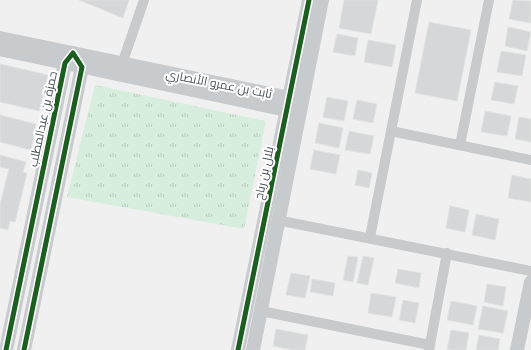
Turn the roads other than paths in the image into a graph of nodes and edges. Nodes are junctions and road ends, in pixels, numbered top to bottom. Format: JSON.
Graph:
{"nodes":[{"id":1,"x":144,"y":0,"type":"edge"},
{"id":2,"x":309,"y":0,"type":"edge"},
{"id":3,"x":322,"y":0,"type":"edge"},
{"id":4,"x":417,"y":0,"type":"edge"},
{"id":5,"x":489,"y":0,"type":"edge"},
{"id":6,"x":0,"y":38,"type":"edge"},
{"id":7,"x":0,"y":49,"type":"edge"},
{"id":8,"x":69,"y":58,"type":"junction"},
{"id":9,"x":122,"y":64,"type":"junction"},
{"id":10,"x":82,"y":67,"type":"junction"},
{"id":11,"x":292,"y":105,"type":"junction"},
{"id":12,"x":391,"y":130,"type":"junction"},
{"id":13,"x":460,"y":145,"type":"junction"},
{"id":14,"x":531,"y":160,"type":"edge"},
{"id":15,"x":277,"y":220,"type":"junction"},
{"id":16,"x":370,"y":237,"type":"junction"},
{"id":17,"x":447,"y":253,"type":"junction"},
{"id":18,"x":531,"y":271,"type":"edge"},
{"id":19,"x":531,"y":282,"type":"edge"},
{"id":20,"x":261,"y":311,"type":"junction"},
{"id":21,"x":429,"y":348,"type":"edge"},
{"id":22,"x":6,"y":350,"type":"edge"},
{"id":23,"x":24,"y":350,"type":"edge"},
{"id":24,"x":238,"y":350,"type":"edge"},
{"id":25,"x":253,"y":350,"type":"edge"},
{"id":26,"x":517,"y":350,"type":"edge"}],
"edges":[{"from":1,"to":9,"type":"street"},
{"from":2,"to":11,"type":"street","name":"بلال بن رباح"},
{"from":3,"to":11,"type":"street","name":"بلال بن رباح"},
{"from":4,"to":12,"type":"street"},
{"from":5,"to":13,"type":"street"},
{"from":6,"to":8,"type":"street","name":"ثابت بن عمرو الأنصاري"},
{"from":7,"to":8,"type":"street","name":"ثابت بن عمرو الأنصاري"},
{"from":8,"to":9,"type":"street","name":"ثابت بن عمرو الأنصاري"},
{"from":8,"to":10,"type":"street"},
{"from":8,"to":22,"type":"street","name":"حمزة بن عبدالمطلب"},
{"from":9,"to":11,"type":"street","name":"ثابت بن عمرو الأنصاري"},
{"from":10,"to":11,"type":"street","name":"ثابت بن عمرو الأنصاري"},
{"from":10,"to":23,"type":"street"},
{"from":11,"to":15,"type":"street","name":"بلال بن رباح"},
{"from":11,"to":24,"type":"street","name":"بلال بن رباح"},
{"from":12,"to":13,"type":"street"},
{"from":12,"to":16,"type":"street"},
{"from":13,"to":14,"type":"street"},
{"from":15,"to":16,"type":"street"},
{"from":15,"to":20,"type":"street","name":"بلال بن رباح"},
{"from":16,"to":17,"type":"street"},
{"from":17,"to":18,"type":"street"},
{"from":17,"to":21,"type":"street"},
{"from":19,"to":26,"type":"street"},
{"from":20,"to":21,"type":"street"},
{"from":20,"to":25,"type":"street","name":"بلال بن رباح"}]}
